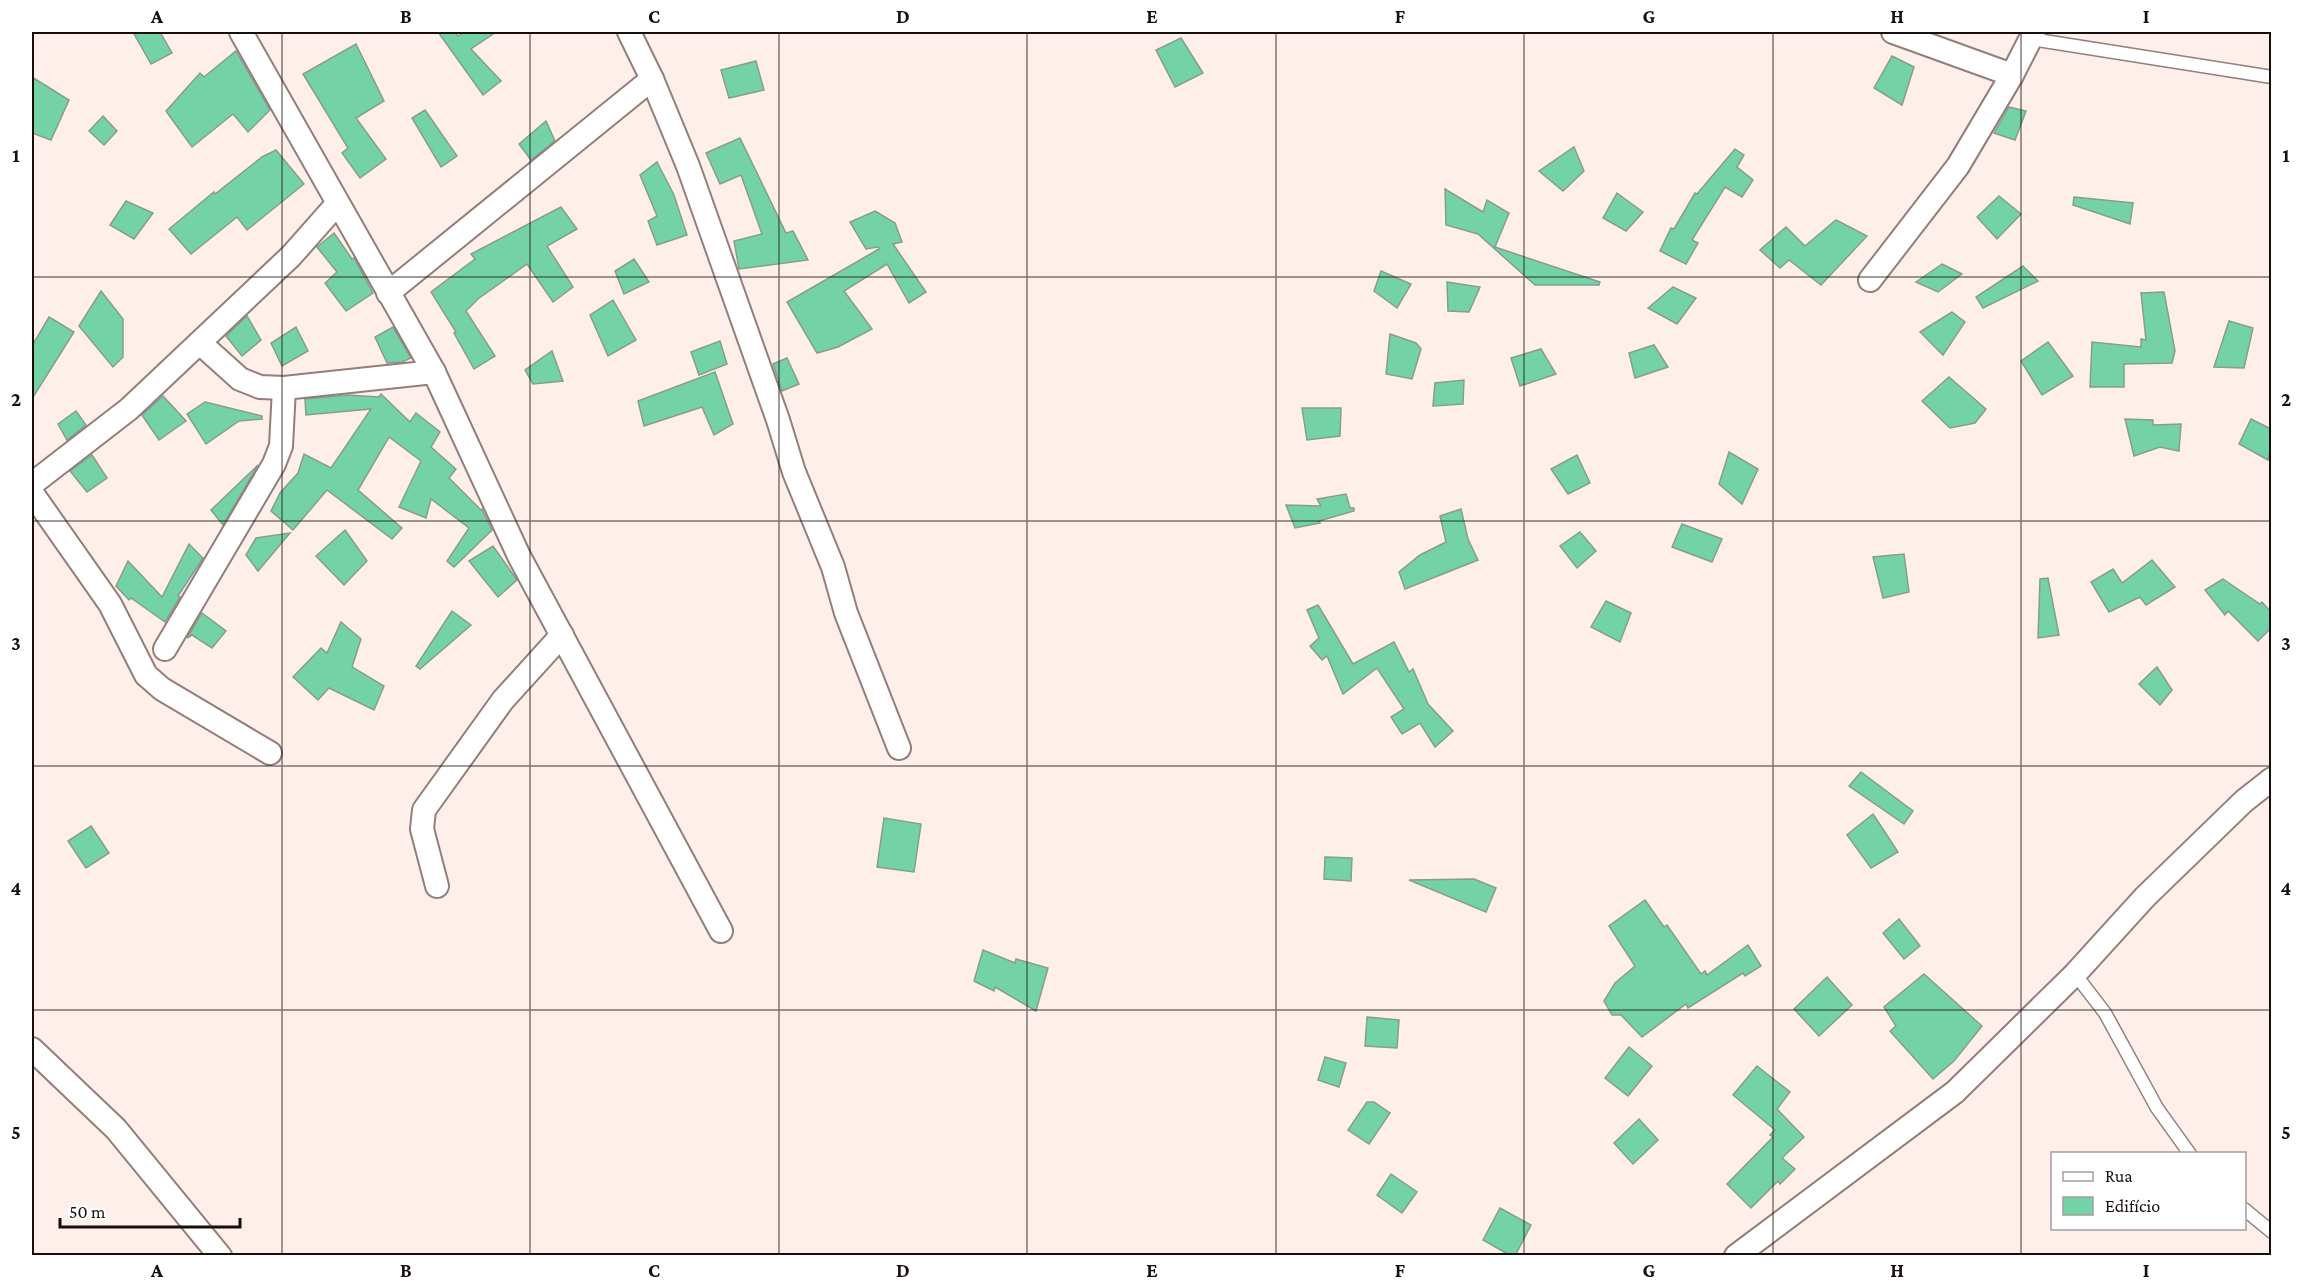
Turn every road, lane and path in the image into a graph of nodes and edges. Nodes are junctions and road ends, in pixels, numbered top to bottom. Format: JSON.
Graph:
{"nodes":[{"id":1,"x":241,"y":32,"type":"edge"},
{"id":2,"x":629,"y":32,"type":"edge"},
{"id":3,"x":1893,"y":32,"type":"edge"},
{"id":4,"x":2032,"y":35,"type":"edge"},
{"id":5,"x":2012,"y":75,"type":"junction"},
{"id":6,"x":2271,"y":77,"type":"edge"},
{"id":7,"x":651,"y":78,"type":"junction"},
{"id":8,"x":337,"y":204,"type":"junction"},
{"id":9,"x":1870,"y":280,"type":"dead end"},
{"id":10,"x":388,"y":293,"type":"junction"},
{"id":11,"x":200,"y":343,"type":"junction"},
{"id":12,"x":434,"y":372,"type":"junction"},
{"id":13,"x":284,"y":388,"type":"junction"},
{"id":14,"x":32,"y":484,"type":"edge"},
{"id":15,"x":32,"y":493,"type":"edge"},
{"id":16,"x":562,"y":635,"type":"junction"},
{"id":17,"x":165,"y":649,"type":"dead end"},
{"id":18,"x":899,"y":748,"type":"dead end"},
{"id":19,"x":270,"y":753,"type":"dead end"},
{"id":20,"x":2271,"y":779,"type":"edge"},
{"id":21,"x":437,"y":886,"type":"dead end"},
{"id":22,"x":721,"y":931,"type":"dead end"},
{"id":23,"x":2075,"y":974,"type":"junction"},
{"id":24,"x":32,"y":1049,"type":"edge"},
{"id":25,"x":2189,"y":1152,"type":"edge"},
{"id":26,"x":2246,"y":1211,"type":"edge"},
{"id":27,"x":2271,"y":1232,"type":"edge"},
{"id":28,"x":220,"y":1256,"type":"edge"},
{"id":29,"x":1736,"y":1256,"type":"edge"}],
"edges":[{"from":1,"to":8,"type":"street"},
{"from":2,"to":7,"type":"street"},
{"from":3,"to":5,"type":"street"},
{"from":4,"to":5,"type":"street"},
{"from":4,"to":6,"type":"lane"},
{"from":5,"to":9,"type":"street"},
{"from":7,"to":10,"type":"street"},
{"from":7,"to":18,"type":"street"},
{"from":8,"to":10,"type":"street"},
{"from":8,"to":11,"type":"street"},
{"from":10,"to":12,"type":"street"},
{"from":11,"to":13,"type":"street"},
{"from":11,"to":14,"type":"street"},
{"from":12,"to":13,"type":"street"},
{"from":12,"to":16,"type":"street"},
{"from":13,"to":17,"type":"street"},
{"from":15,"to":19,"type":"street"},
{"from":16,"to":21,"type":"street"},
{"from":16,"to":22,"type":"street"},
{"from":20,"to":23,"type":"street"},
{"from":23,"to":25,"type":"lane"},
{"from":23,"to":29,"type":"street"},
{"from":24,"to":28,"type":"street"},
{"from":26,"to":27,"type":"lane"}]}
